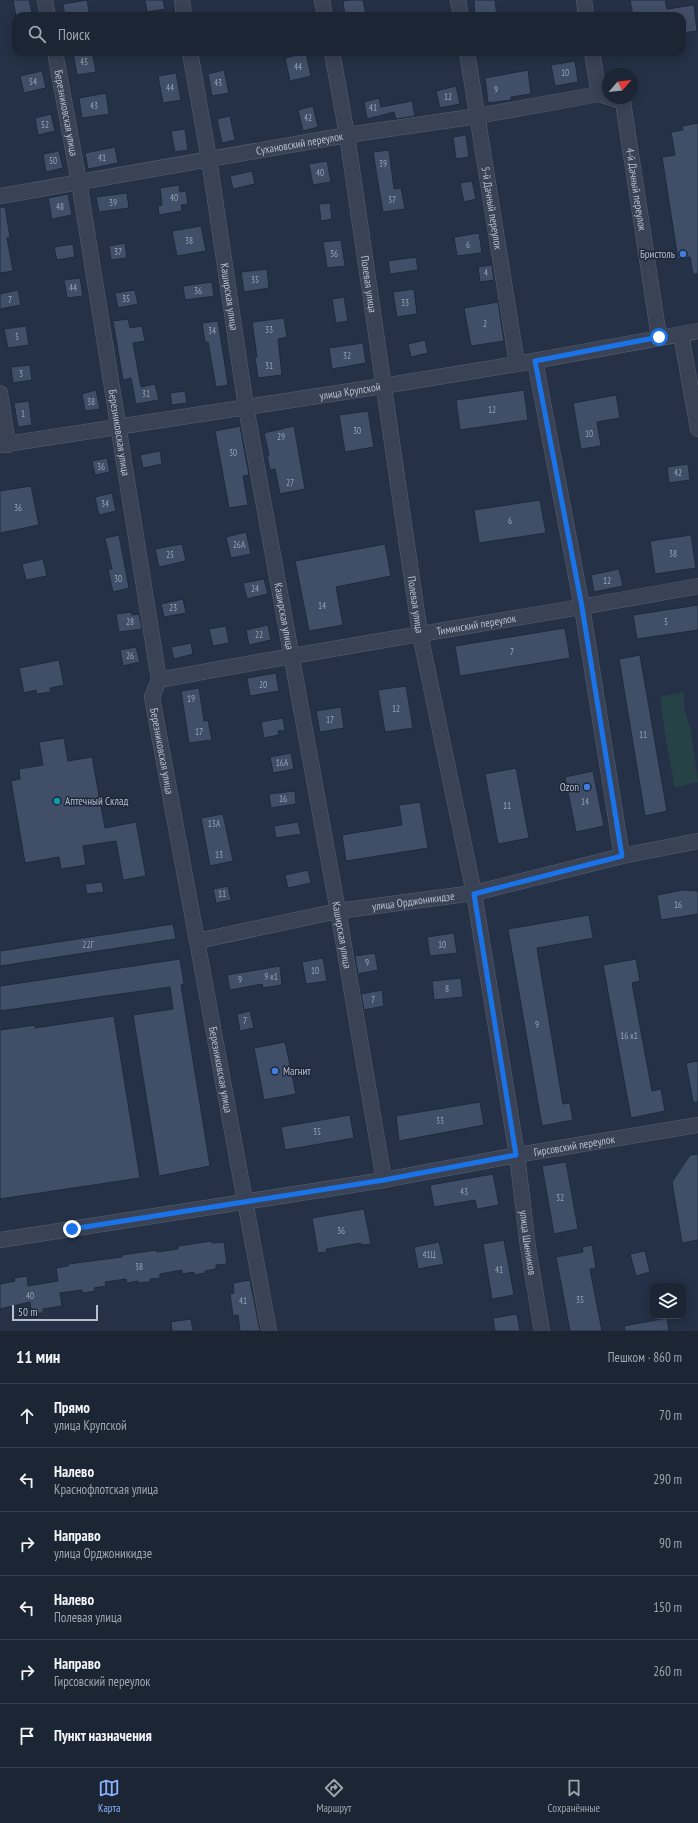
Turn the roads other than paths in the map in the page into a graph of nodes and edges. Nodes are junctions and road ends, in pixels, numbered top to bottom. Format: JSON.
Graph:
{"nodes":[{"id":1,"x":45,"y":0,"type":"edge"},
{"id":2,"x":182,"y":0,"type":"edge"},
{"id":3,"x":322,"y":0,"type":"edge"},
{"id":4,"x":458,"y":0,"type":"edge"},
{"id":5,"x":584,"y":0,"type":"edge"},
{"id":6,"x":47,"y":12,"type":"edge"},
{"id":7,"x":184,"y":12,"type":"edge"},
{"id":8,"x":324,"y":12,"type":"edge"},
{"id":9,"x":460,"y":12,"type":"edge"},
{"id":10,"x":586,"y":12,"type":"edge"},
{"id":11,"x":56,"y":56,"type":"edge"},
{"id":12,"x":191,"y":56,"type":"edge"},
{"id":13,"x":333,"y":56,"type":"edge"},
{"id":14,"x":468,"y":56,"type":"edge"},
{"id":15,"x":593,"y":56,"type":"edge"},
{"id":16,"x":602,"y":83,"type":"edge"},
{"id":17,"x":602,"y":97,"type":"edge"},
{"id":18,"x":623,"y":104,"type":"edge"},
{"id":19,"x":478,"y":116,"type":"junction"},
{"id":20,"x":347,"y":135,"type":"junction"},
{"id":21,"x":209,"y":159,"type":"junction"},
{"id":22,"x":79,"y":182,"type":"junction"},
{"id":23,"x":0,"y":196,"type":"edge"},
{"id":24,"x":698,"y":331,"type":"edge"},
{"id":25,"x":681,"y":334,"type":"junction"},
{"id":26,"x":659,"y":337,"type":"junction"},
{"id":27,"x":535,"y":361,"type":"junction"},
{"id":28,"x":517,"y":364,"type":"junction"},
{"id":29,"x":383,"y":386,"type":"junction"},
{"id":30,"x":0,"y":393,"type":"edge"},
{"id":31,"x":246,"y":407,"type":"junction"},
{"id":32,"x":118,"y":426,"type":"junction"},
{"id":33,"x":698,"y":429,"type":"edge"},
{"id":34,"x":4,"y":445,"type":"edge"},
{"id":35,"x":698,"y":586,"type":"edge"},
{"id":36,"x":582,"y":607,"type":"junction"},
{"id":37,"x":420,"y":634,"type":"junction"},
{"id":38,"x":290,"y":655,"type":"junction"},
{"id":39,"x":159,"y":680,"type":"junction"},
{"id":40,"x":698,"y":841,"type":"edge"},
{"id":41,"x":622,"y":856,"type":"junction"},
{"id":42,"x":474,"y":894,"type":"junction"},
{"id":43,"x":338,"y":912,"type":"junction"},
{"id":44,"x":197,"y":941,"type":"junction"},
{"id":45,"x":698,"y":1125,"type":"edge"},
{"id":46,"x":516,"y":1155,"type":"junction"},
{"id":47,"x":384,"y":1180,"type":"junction"},
{"id":48,"x":245,"y":1202,"type":"junction"},
{"id":49,"x":0,"y":1240,"type":"edge"},
{"id":50,"x":269,"y":1331,"type":"edge"},
{"id":51,"x":542,"y":1331,"type":"edge"}],
"edges":[{"from":1,"to":6,"type":"street"},
{"from":2,"to":7,"type":"street"},
{"from":3,"to":8,"type":"street"},
{"from":4,"to":9,"type":"street"},
{"from":5,"to":10,"type":"street"},
{"from":11,"to":22,"type":"street","name":"Березниковская улица"},
{"from":12,"to":21,"type":"street","name":"Каширская улица"},
{"from":13,"to":20,"type":"street","name":"Полевая улица"},
{"from":14,"to":19,"type":"street","name":"5-й Дачный переулок"},
{"from":15,"to":16,"type":"street"},
{"from":17,"to":19,"type":"street","name":"Сухановский переулок"},
{"from":18,"to":26,"type":"street","name":"4-й Дачный переулок"},
{"from":19,"to":20,"type":"street","name":"Сухановский переулок"},
{"from":19,"to":28,"type":"street","name":"5-й Дачный переулок"},
{"from":20,"to":21,"type":"street","name":"Сухановский переулок"},
{"from":20,"to":29,"type":"street","name":"Полевая улица"},
{"from":21,"to":22,"type":"street","name":"Сухановский переулок"},
{"from":21,"to":31,"type":"street","name":"Каширская улица"},
{"from":22,"to":23,"type":"street","name":"Сухановский переулок"},
{"from":22,"to":32,"type":"street","name":"Березниковская улица"},
{"from":24,"to":25,"type":"street","name":"улица Крупской"},
{"from":25,"to":26,"type":"street","name":"улица Крупской"},
{"from":25,"to":33,"type":"street"},
{"from":26,"to":27,"type":"street","name":"улица Крупской"},
{"from":27,"to":28,"type":"street","name":"улица Крупской"},
{"from":27,"to":36,"type":"street"},
{"from":28,"to":29,"type":"street","name":"улица Крупской"},
{"from":29,"to":31,"type":"street","name":"улица Крупской"},
{"from":29,"to":37,"type":"street","name":"Полевая улица"},
{"from":30,"to":34,"type":"street"},
{"from":31,"to":32,"type":"street","name":"улица Крупской"},
{"from":31,"to":38,"type":"street","name":"Каширская улица"},
{"from":32,"to":34,"type":"street","name":"улица Крупской"},
{"from":32,"to":39,"type":"street","name":"Березниковская улица"},
{"from":35,"to":36,"type":"street","name":"Тиминский переулок"},
{"from":36,"to":37,"type":"street","name":"Тиминский переулок"},
{"from":36,"to":41,"type":"street"},
{"from":37,"to":38,"type":"street","name":"Тиминский переулок"},
{"from":37,"to":42,"type":"street","name":"Полевая улица"},
{"from":38,"to":39,"type":"street","name":"Тиминский переулок"},
{"from":38,"to":43,"type":"street","name":"Каширская улица"},
{"from":39,"to":44,"type":"street","name":"Березниковская улица"},
{"from":40,"to":41,"type":"street","name":"улица Орджоникидзе"},
{"from":41,"to":42,"type":"street","name":"улица Орджоникидзе"},
{"from":42,"to":43,"type":"street","name":"улица Орджоникидзе"},
{"from":42,"to":46,"type":"street","name":"Полевая улица"},
{"from":43,"to":44,"type":"street","name":"улица Орджоникидзе"},
{"from":43,"to":47,"type":"street","name":"Каширская улица"},
{"from":44,"to":48,"type":"street","name":"Березниковская улица"},
{"from":45,"to":46,"type":"street","name":"Гирсовский переулок"},
{"from":46,"to":47,"type":"street","name":"Гирсовский переулок"},
{"from":46,"to":51,"type":"street","name":"улица Шинников"},
{"from":47,"to":48,"type":"street","name":"Гирсовский переулок"},
{"from":48,"to":49,"type":"street","name":"Гирсовский переулок"},
{"from":48,"to":50,"type":"street","name":"Березниковская улица"}]}
